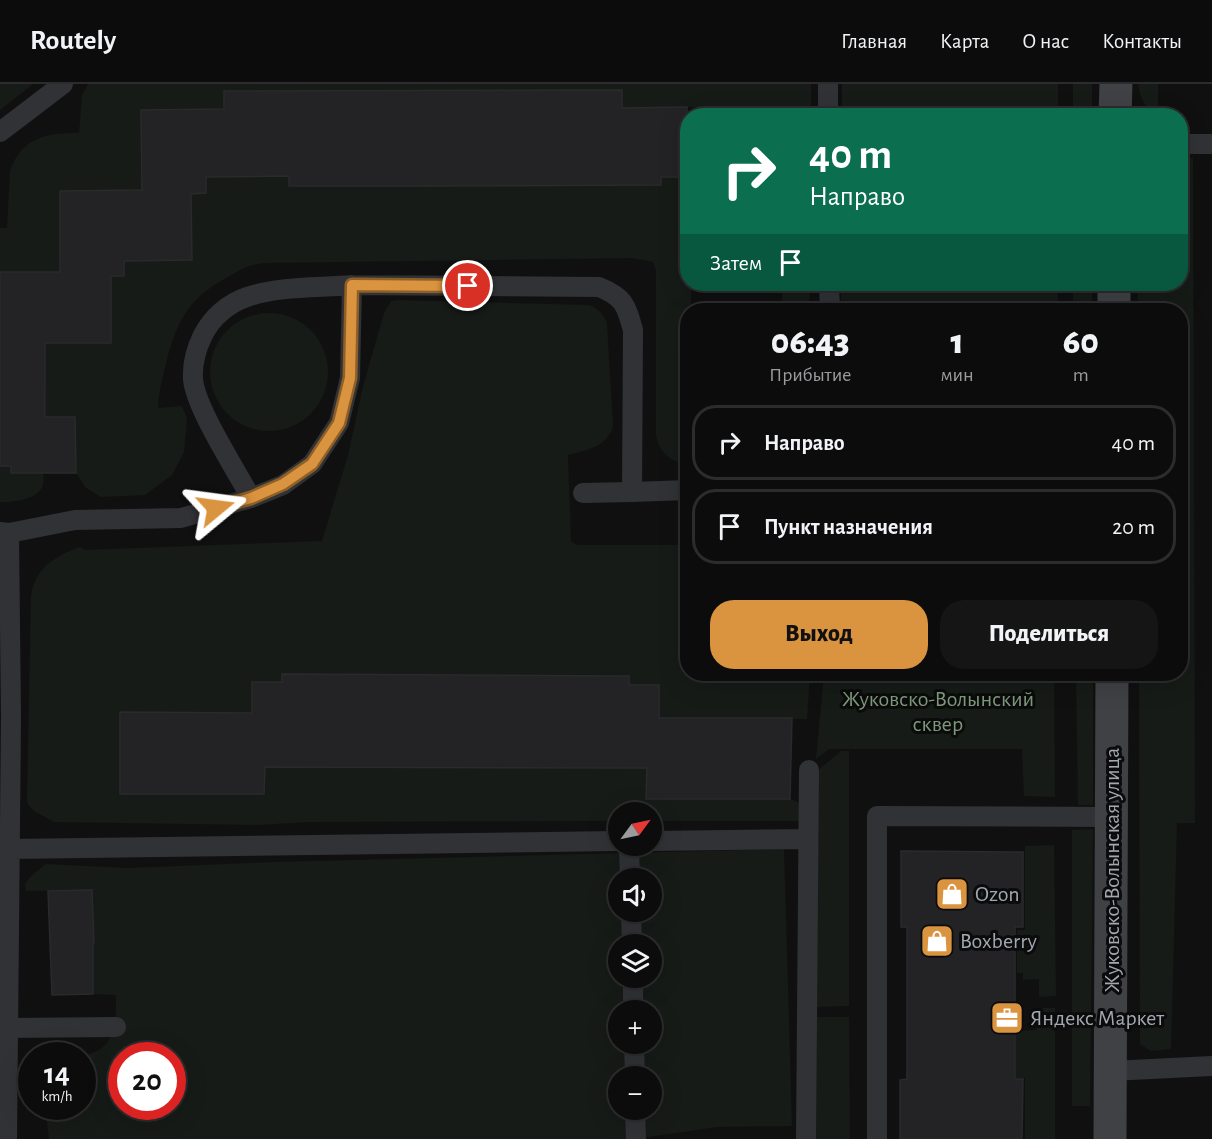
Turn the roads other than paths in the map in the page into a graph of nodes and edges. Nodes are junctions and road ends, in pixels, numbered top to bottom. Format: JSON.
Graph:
{"nodes":[{"id":1,"x":63,"y":84,"type":"edge"},
{"id":2,"x":828,"y":84,"type":"edge"},
{"id":3,"x":1116,"y":84,"type":"edge"},
{"id":4,"x":828,"y":108,"type":"edge"},
{"id":5,"x":1115,"y":108,"type":"edge"},
{"id":6,"x":0,"y":132,"type":"edge"},
{"id":7,"x":1188,"y":144,"type":"edge"},
{"id":8,"x":1212,"y":144,"type":"edge"},
{"id":9,"x":352,"y":285,"type":"junction"},
{"id":10,"x":680,"y":490,"type":"edge"},
{"id":11,"x":632,"y":492,"type":"junction"},
{"id":12,"x":583,"y":493,"type":"dead end"},
{"id":13,"x":251,"y":498,"type":"junction"},
{"id":14,"x":4,"y":533,"type":"edge"},
{"id":15,"x":1112,"y":681,"type":"edge"},
{"id":16,"x":5,"y":718,"type":"edge"},
{"id":17,"x":809,"y":770,"type":"dead end"},
{"id":18,"x":1112,"y":817,"type":"junction"},
{"id":19,"x":808,"y":839,"type":"junction"},
{"id":20,"x":608,"y":841,"type":"edge"},
{"id":21,"x":662,"y":841,"type":"edge"},
{"id":22,"x":9,"y":849,"type":"junction"},
{"id":23,"x":8,"y":1028,"type":"junction"},
{"id":24,"x":116,"y":1028,"type":"dead end"},
{"id":25,"x":1212,"y":1066,"type":"edge"},
{"id":26,"x":1111,"y":1071,"type":"junction"},
{"id":27,"x":635,"y":1120,"type":"edge"},
{"id":28,"x":7,"y":1139,"type":"edge"},
{"id":29,"x":636,"y":1139,"type":"edge"},
{"id":30,"x":806,"y":1139,"type":"edge"},
{"id":31,"x":877,"y":1139,"type":"edge"},
{"id":32,"x":1110,"y":1139,"type":"edge"}],
"edges":[{"from":1,"to":6,"type":"lane"},
{"from":2,"to":4,"type":"lane"},
{"from":3,"to":5,"type":"main road"},
{"from":7,"to":8,"type":"lane"},
{"from":9,"to":11,"type":"lane"},
{"from":9,"to":13,"type":"lane"},
{"from":9,"to":13,"type":"lane"},
{"from":10,"to":11,"type":"lane"},
{"from":11,"to":12,"type":"lane"},
{"from":13,"to":14,"type":"lane"},
{"from":14,"to":16,"type":"lane"},
{"from":15,"to":18,"type":"main road","name":"Жуковско-Волынская улица"},
{"from":16,"to":22,"type":"lane"},
{"from":17,"to":19,"type":"lane"},
{"from":18,"to":26,"type":"main road","name":"Жуковско-Волынская улица"},
{"from":18,"to":31,"type":"lane"},
{"from":19,"to":21,"type":"lane"},
{"from":19,"to":30,"type":"lane"},
{"from":20,"to":22,"type":"lane"},
{"from":22,"to":23,"type":"lane"},
{"from":23,"to":24,"type":"lane"},
{"from":23,"to":28,"type":"lane"},
{"from":25,"to":26,"type":"lane"},
{"from":26,"to":32,"type":"main road","name":"Жуковско-Волынская улица"},
{"from":27,"to":29,"type":"lane"}]}
